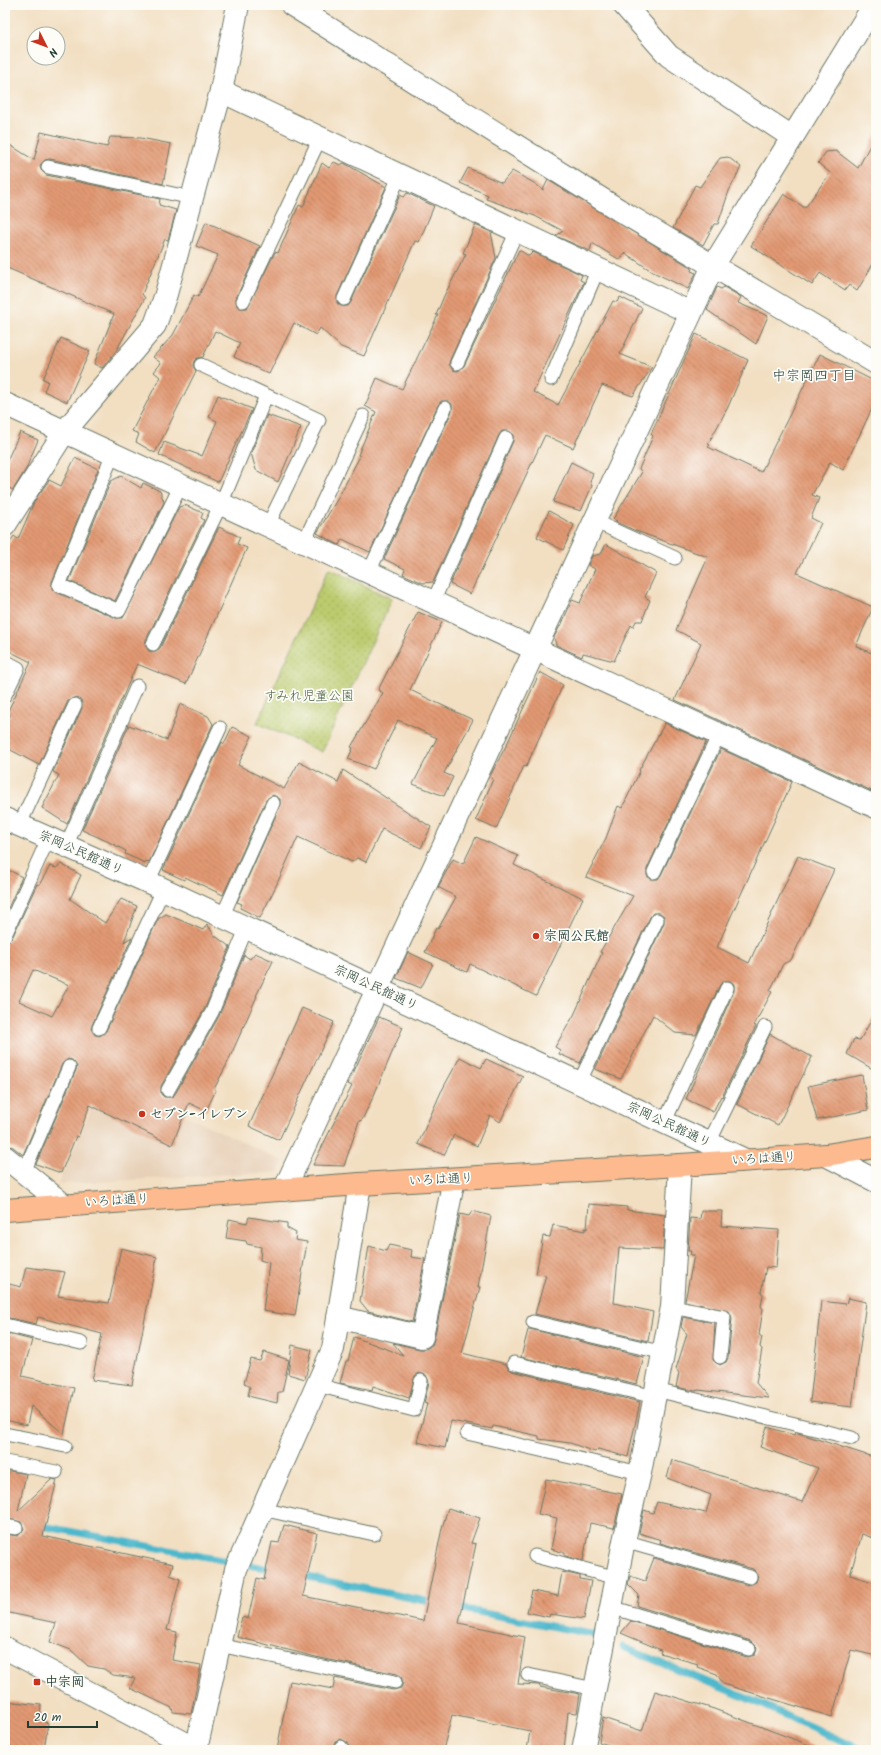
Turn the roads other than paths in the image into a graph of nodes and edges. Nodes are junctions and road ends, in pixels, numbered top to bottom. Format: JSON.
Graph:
{"nodes":[{"id":1,"x":238,"y":5,"type":"edge"},
{"id":2,"x":292,"y":5,"type":"edge"},
{"id":3,"x":624,"y":5,"type":"edge"},
{"id":4,"x":874,"y":5,"type":"edge"},
{"id":5,"x":221,"y":91,"type":"junction"},
{"id":6,"x":792,"y":137,"type":"junction"},
{"id":7,"x":320,"y":138,"type":"junction"},
{"id":8,"x":48,"y":167,"type":"dead end"},
{"id":9,"x":400,"y":175,"type":"junction"},
{"id":10,"x":192,"y":198,"type":"junction"},
{"id":11,"x":517,"y":231,"type":"junction"},
{"id":12,"x":713,"y":266,"type":"junction"},
{"id":13,"x":598,"y":269,"type":"junction"},
{"id":14,"x":344,"y":299,"type":"dead end"},
{"id":15,"x":243,"y":301,"type":"dead end"},
{"id":16,"x":691,"y":313,"type":"junction"},
{"id":17,"x":875,"y":360,"type":"edge"},
{"id":18,"x":457,"y":363,"type":"dead end"},
{"id":19,"x":201,"y":365,"type":"dead end"},
{"id":20,"x":551,"y":379,"type":"dead end"},
{"id":21,"x":266,"y":396,"type":"junction"},
{"id":22,"x":5,"y":404,"type":"edge"},
{"id":23,"x":445,"y":408,"type":"dead end"},
{"id":24,"x":363,"y":416,"type":"dead end"},
{"id":25,"x":65,"y":432,"type":"junction"},
{"id":26,"x":506,"y":438,"type":"dead end"},
{"id":27,"x":113,"y":454,"type":"junction"},
{"id":28,"x":180,"y":485,"type":"junction"},
{"id":29,"x":221,"y":504,"type":"junction"},
{"id":30,"x":594,"y":521,"type":"junction"},
{"id":31,"x":5,"y":525,"type":"edge"},
{"id":32,"x":268,"y":525,"type":"junction"},
{"id":33,"x":304,"y":542,"type":"junction"},
{"id":34,"x":675,"y":558,"type":"dead end"},
{"id":35,"x":369,"y":572,"type":"junction"},
{"id":36,"x":433,"y":602,"type":"junction"},
{"id":37,"x":153,"y":644,"type":"dead end"},
{"id":38,"x":535,"y":649,"type":"junction"},
{"id":39,"x":5,"y":662,"type":"edge"},
{"id":40,"x":137,"y":686,"type":"dead end"},
{"id":41,"x":5,"y":695,"type":"edge"},
{"id":42,"x":75,"y":705,"type":"dead end"},
{"id":43,"x":220,"y":728,"type":"dead end"},
{"id":44,"x":719,"y":734,"type":"junction"},
{"id":45,"x":273,"y":803,"type":"dead end"},
{"id":46,"x":876,"y":807,"type":"edge"},
{"id":47,"x":12,"y":822,"type":"edge"},
{"id":48,"x":57,"y":843,"type":"junction"},
{"id":49,"x":654,"y":872,"type":"dead end"},
{"id":50,"x":156,"y":886,"type":"junction"},
{"id":51,"x":222,"y":917,"type":"junction"},
{"id":52,"x":657,"y":920,"type":"dead end"},
{"id":53,"x":246,"y":929,"type":"junction"},
{"id":54,"x":5,"y":935,"type":"edge"},
{"id":55,"x":727,"y":988,"type":"dead end"},
{"id":56,"x":377,"y":989,"type":"junction"},
{"id":57,"x":765,"y":1027,"type":"dead end"},
{"id":58,"x":99,"y":1028,"type":"dead end"},
{"id":59,"x":68,"y":1067,"type":"dead end"},
{"id":60,"x":579,"y":1083,"type":"junction"},
{"id":61,"x":168,"y":1090,"type":"dead end"},
{"id":62,"x":664,"y":1123,"type":"junction"},
{"id":63,"x":709,"y":1144,"type":"junction"},
{"id":64,"x":876,"y":1147,"type":"edge"},
{"id":65,"x":826,"y":1155,"type":"junction"},
{"id":66,"x":5,"y":1157,"type":"edge"},
{"id":67,"x":745,"y":1160,"type":"junction"},
{"id":68,"x":680,"y":1165,"type":"junction"},
{"id":69,"x":24,"y":1172,"type":"junction"},
{"id":70,"x":454,"y":1179,"type":"junction"},
{"id":71,"x":876,"y":1180,"type":"edge"},
{"id":72,"x":360,"y":1184,"type":"junction"},
{"id":73,"x":284,"y":1190,"type":"junction"},
{"id":74,"x":64,"y":1205,"type":"junction"},
{"id":75,"x":5,"y":1210,"type":"edge"},
{"id":76,"x":672,"y":1307,"type":"junction"},
{"id":77,"x":338,"y":1317,"type":"junction"},
{"id":78,"x":533,"y":1322,"type":"dead end"},
{"id":79,"x":5,"y":1326,"type":"edge"},
{"id":80,"x":81,"y":1342,"type":"dead end"},
{"id":81,"x":664,"y":1353,"type":"junction"},
{"id":82,"x":720,"y":1357,"type":"dead end"},
{"id":83,"x":514,"y":1363,"type":"dead end"},
{"id":84,"x":421,"y":1381,"type":"dead end"},
{"id":85,"x":317,"y":1384,"type":"junction"},
{"id":86,"x":655,"y":1394,"type":"junction"},
{"id":87,"x":467,"y":1433,"type":"dead end"},
{"id":88,"x":5,"y":1434,"type":"edge"},
{"id":89,"x":852,"y":1438,"type":"dead end"},
{"id":90,"x":65,"y":1446,"type":"dead end"},
{"id":91,"x":5,"y":1462,"type":"edge"},
{"id":92,"x":56,"y":1472,"type":"dead end"},
{"id":93,"x":640,"y":1473,"type":"junction"},
{"id":94,"x":262,"y":1509,"type":"junction"},
{"id":95,"x":374,"y":1534,"type":"dead end"},
{"id":96,"x":624,"y":1542,"type":"junction"},
{"id":97,"x":534,"y":1556,"type":"dead end"},
{"id":98,"x":750,"y":1577,"type":"dead end"},
{"id":99,"x":617,"y":1578,"type":"junction"},
{"id":100,"x":611,"y":1607,"type":"junction"},
{"id":101,"x":219,"y":1645,"type":"junction"},
{"id":102,"x":5,"y":1648,"type":"edge"},
{"id":103,"x":749,"y":1649,"type":"dead end"},
{"id":104,"x":528,"y":1674,"type":"dead end"},
{"id":105,"x":395,"y":1682,"type":"dead end"},
{"id":106,"x":595,"y":1688,"type":"junction"},
{"id":107,"x":197,"y":1750,"type":"edge"},
{"id":108,"x":582,"y":1750,"type":"edge"}],
"edges":[{"from":1,"to":5,"type":"street"},
{"from":2,"to":12,"type":"street"},
{"from":3,"to":6,"type":"street"},
{"from":4,"to":6,"type":"street"},
{"from":5,"to":7,"type":"street"},
{"from":5,"to":10,"type":"street"},
{"from":6,"to":12,"type":"street"},
{"from":7,"to":9,"type":"street"},
{"from":7,"to":15,"type":"lane"},
{"from":8,"to":10,"type":"lane"},
{"from":9,"to":11,"type":"street"},
{"from":9,"to":14,"type":"lane"},
{"from":10,"to":25,"type":"street"},
{"from":11,"to":13,"type":"street"},
{"from":11,"to":18,"type":"lane"},
{"from":12,"to":16,"type":"street"},
{"from":12,"to":17,"type":"street"},
{"from":13,"to":16,"type":"street"},
{"from":13,"to":20,"type":"lane"},
{"from":16,"to":30,"type":"street"},
{"from":19,"to":21,"type":"lane"},
{"from":21,"to":29,"type":"lane"},
{"from":21,"to":32,"type":"lane"},
{"from":22,"to":25,"type":"street"},
{"from":23,"to":35,"type":"lane"},
{"from":24,"to":33,"type":"lane"},
{"from":25,"to":27,"type":"street"},
{"from":25,"to":31,"type":"street"},
{"from":26,"to":36,"type":"lane"},
{"from":27,"to":28,"type":"street"},
{"from":27,"to":28,"type":"lane"},
{"from":28,"to":29,"type":"street"},
{"from":29,"to":32,"type":"street"},
{"from":29,"to":37,"type":"lane"},
{"from":30,"to":34,"type":"lane"},
{"from":30,"to":38,"type":"street"},
{"from":32,"to":33,"type":"street"},
{"from":33,"to":35,"type":"street"},
{"from":35,"to":36,"type":"street"},
{"from":36,"to":38,"type":"street"},
{"from":38,"to":44,"type":"street"},
{"from":38,"to":56,"type":"street"},
{"from":39,"to":41,"type":"lane"},
{"from":40,"to":48,"type":"lane"},
{"from":42,"to":47,"type":"lane"},
{"from":43,"to":50,"type":"lane"},
{"from":44,"to":46,"type":"street"},
{"from":44,"to":49,"type":"lane"},
{"from":45,"to":51,"type":"lane"},
{"from":47,"to":48,"type":"street","name":"宗岡公民館通り"},
{"from":48,"to":50,"type":"street","name":"宗岡公民館通り"},
{"from":48,"to":54,"type":"lane"},
{"from":50,"to":51,"type":"street","name":"宗岡公民館通り"},
{"from":50,"to":58,"type":"lane"},
{"from":51,"to":53,"type":"street","name":"宗岡公民館通り"},
{"from":52,"to":60,"type":"lane"},
{"from":53,"to":56,"type":"street","name":"宗岡公民館通り"},
{"from":53,"to":61,"type":"lane"},
{"from":55,"to":62,"type":"lane"},
{"from":56,"to":60,"type":"street","name":"宗岡公民館通り"},
{"from":56,"to":73,"type":"street"},
{"from":57,"to":63,"type":"lane"},
{"from":59,"to":69,"type":"lane"},
{"from":60,"to":62,"type":"street","name":"宗岡公民館通り"},
{"from":62,"to":63,"type":"street","name":"宗岡公民館通り"},
{"from":63,"to":67,"type":"street","name":"宗岡公民館通り"},
{"from":64,"to":65,"type":"main road","name":"いろは通り"},
{"from":65,"to":67,"type":"main road","name":"いろは通り"},
{"from":65,"to":71,"type":"street"},
{"from":66,"to":69,"type":"street"},
{"from":67,"to":68,"type":"main road","name":"いろは通り"},
{"from":68,"to":70,"type":"main road","name":"いろは通り"},
{"from":68,"to":76,"type":"street"},
{"from":69,"to":74,"type":"street"},
{"from":70,"to":72,"type":"main road","name":"いろは通り"},
{"from":70,"to":77,"type":"street"},
{"from":72,"to":73,"type":"main road","name":"いろは通り"},
{"from":72,"to":77,"type":"street"},
{"from":73,"to":74,"type":"main road","name":"いろは通り"},
{"from":74,"to":75,"type":"main road","name":"いろは通り"},
{"from":76,"to":81,"type":"street"},
{"from":76,"to":82,"type":"lane"},
{"from":77,"to":85,"type":"street"},
{"from":78,"to":81,"type":"lane"},
{"from":79,"to":80,"type":"lane"},
{"from":81,"to":86,"type":"street"},
{"from":83,"to":86,"type":"lane"},
{"from":84,"to":85,"type":"lane"},
{"from":85,"to":94,"type":"street"},
{"from":86,"to":89,"type":"lane"},
{"from":86,"to":93,"type":"street"},
{"from":87,"to":93,"type":"lane"},
{"from":88,"to":90,"type":"lane"},
{"from":91,"to":92,"type":"lane"},
{"from":93,"to":96,"type":"street"},
{"from":94,"to":95,"type":"lane"},
{"from":94,"to":101,"type":"street"},
{"from":96,"to":98,"type":"lane"},
{"from":96,"to":99,"type":"street"},
{"from":97,"to":99,"type":"lane"},
{"from":99,"to":100,"type":"street"},
{"from":100,"to":103,"type":"lane"},
{"from":100,"to":106,"type":"street"},
{"from":101,"to":105,"type":"lane"},
{"from":101,"to":107,"type":"street"},
{"from":102,"to":107,"type":"street"},
{"from":104,"to":106,"type":"lane"},
{"from":106,"to":108,"type":"street"}]}
